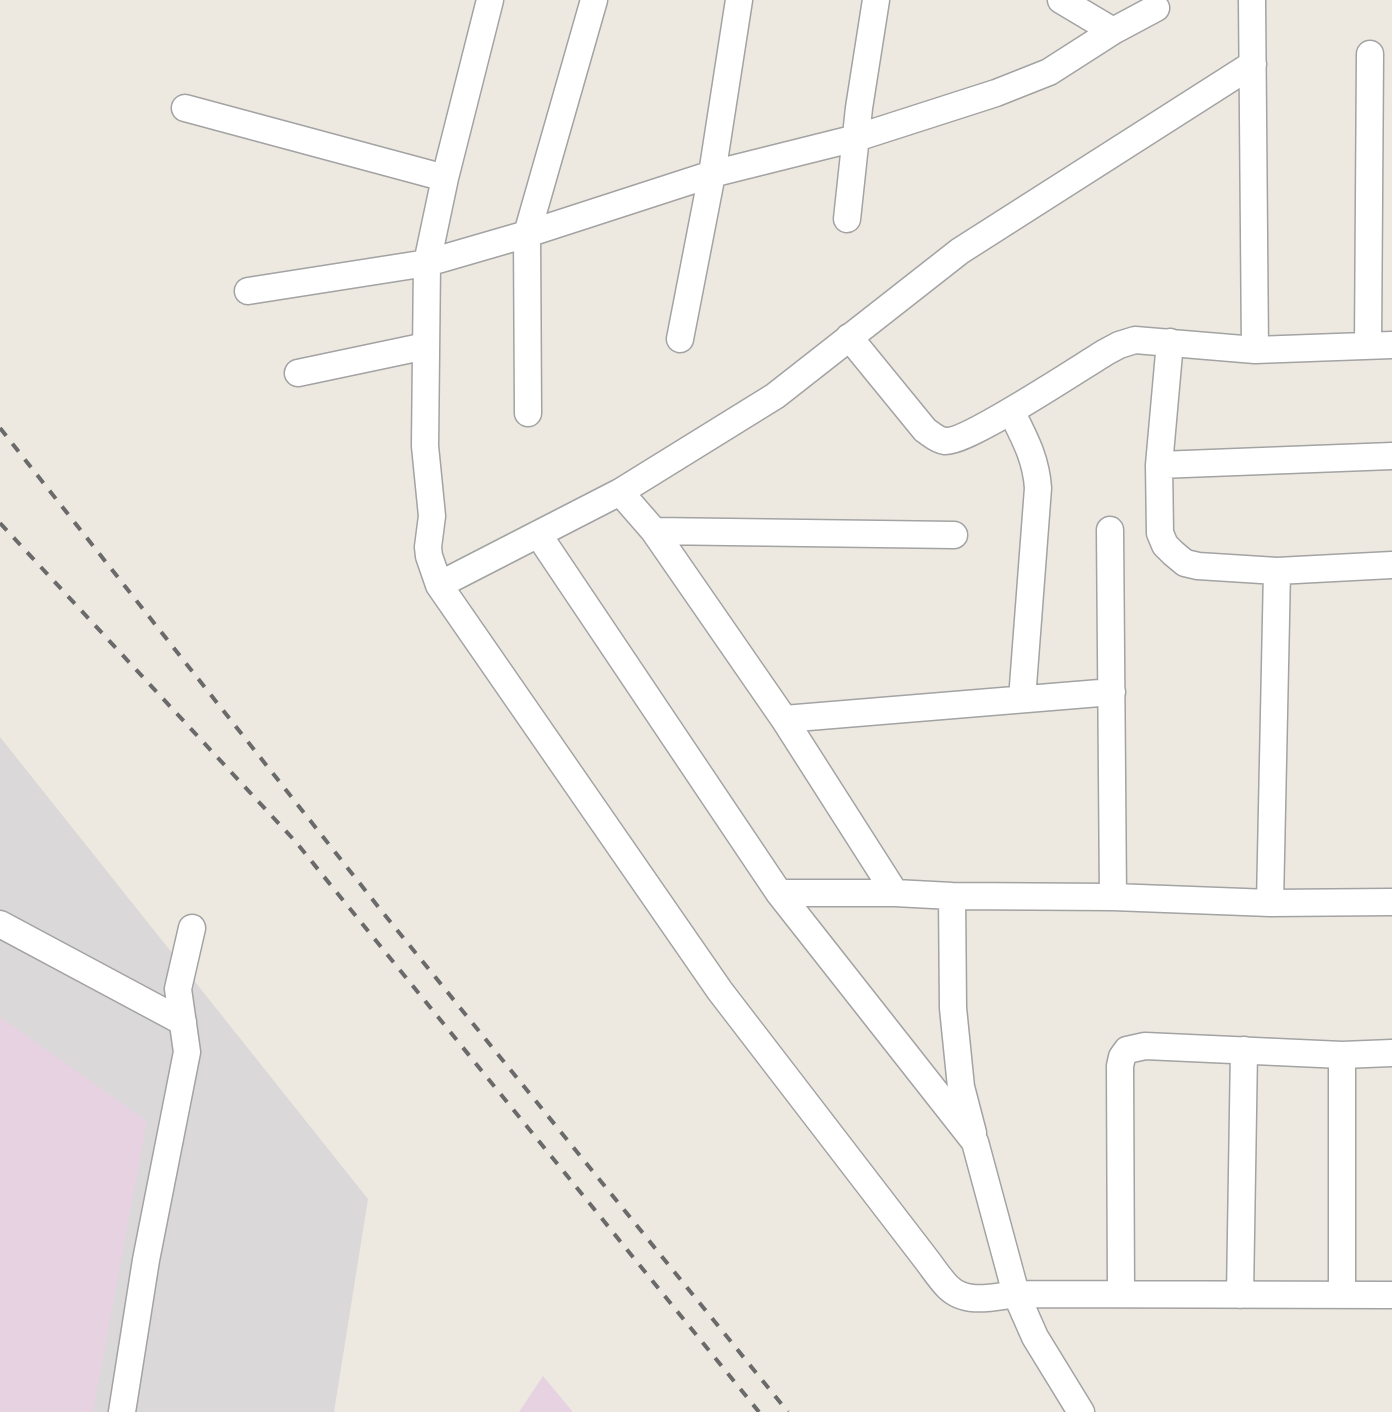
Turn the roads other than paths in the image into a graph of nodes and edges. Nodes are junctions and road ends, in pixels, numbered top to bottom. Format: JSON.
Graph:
{"nodes":[{"id":1,"x":490,"y":0,"type":"edge"},
{"id":2,"x":594,"y":0,"type":"edge"},
{"id":3,"x":739,"y":0,"type":"edge"},
{"id":4,"x":876,"y":0,"type":"edge"},
{"id":5,"x":1061,"y":0,"type":"edge"},
{"id":6,"x":1252,"y":0,"type":"edge"},
{"id":7,"x":1156,"y":8,"type":"dead end"},
{"id":8,"x":1113,"y":31,"type":"junction"},
{"id":9,"x":1370,"y":54,"type":"dead end"},
{"id":10,"x":1253,"y":64,"type":"junction"},
{"id":11,"x":184,"y":108,"type":"dead end"},
{"id":12,"x":856,"y":138,"type":"junction"},
{"id":13,"x":712,"y":174,"type":"junction"},
{"id":14,"x":445,"y":178,"type":"junction"},
{"id":15,"x":846,"y":219,"type":"dead end"},
{"id":16,"x":527,"y":234,"type":"junction"},
{"id":17,"x":427,"y":263,"type":"junction"},
{"id":18,"x":248,"y":291,"type":"dead end"},
{"id":19,"x":849,"y":337,"type":"junction"},
{"id":20,"x":680,"y":339,"type":"dead end"},
{"id":21,"x":1170,"y":342,"type":"junction"},
{"id":22,"x":1380,"y":345,"type":"edge"},
{"id":23,"x":426,"y":346,"type":"junction"},
{"id":24,"x":1255,"y":350,"type":"junction"},
{"id":25,"x":298,"y":373,"type":"dead end"},
{"id":26,"x":1011,"y":410,"type":"junction"},
{"id":27,"x":528,"y":413,"type":"dead end"},
{"id":28,"x":1392,"y":456,"type":"edge"},
{"id":29,"x":1159,"y":465,"type":"junction"},
{"id":30,"x":620,"y":492,"type":"junction"},
{"id":31,"x":1110,"y":530,"type":"dead end"},
{"id":32,"x":654,"y":531,"type":"junction"},
{"id":33,"x":538,"y":534,"type":"junction"},
{"id":34,"x":954,"y":536,"type":"dead end"},
{"id":35,"x":1392,"y":565,"type":"edge"},
{"id":36,"x":1277,"y":571,"type":"junction"},
{"id":37,"x":439,"y":585,"type":"junction"},
{"id":38,"x":1112,"y":692,"type":"junction"},
{"id":39,"x":1022,"y":699,"type":"junction"},
{"id":40,"x":784,"y":719,"type":"junction"},
{"id":41,"x":779,"y":893,"type":"junction"},
{"id":42,"x":895,"y":893,"type":"junction"},
{"id":43,"x":952,"y":896,"type":"junction"},
{"id":44,"x":1113,"y":898,"type":"junction"},
{"id":45,"x":1392,"y":902,"type":"edge"},
{"id":46,"x":1270,"y":903,"type":"junction"},
{"id":47,"x":0,"y":924,"type":"edge"},
{"id":48,"x":192,"y":928,"type":"dead end"},
{"id":49,"x":183,"y":1022,"type":"junction"},
{"id":50,"x":1244,"y":1050,"type":"junction"},
{"id":51,"x":1392,"y":1053,"type":"edge"},
{"id":52,"x":1342,"y":1055,"type":"junction"},
{"id":53,"x":975,"y":1142,"type":"junction"},
{"id":54,"x":1016,"y":1294,"type":"junction"},
{"id":55,"x":1121,"y":1294,"type":"junction"},
{"id":56,"x":1240,"y":1295,"type":"junction"},
{"id":57,"x":1342,"y":1295,"type":"junction"},
{"id":58,"x":1392,"y":1295,"type":"edge"},
{"id":59,"x":122,"y":1412,"type":"edge"},
{"id":60,"x":1081,"y":1412,"type":"edge"}],
"edges":[{"from":1,"to":14,"type":"street"},
{"from":2,"to":16,"type":"street"},
{"from":3,"to":13,"type":"street"},
{"from":4,"to":12,"type":"street"},
{"from":5,"to":8,"type":"street"},
{"from":6,"to":10,"type":"street"},
{"from":7,"to":8,"type":"street"},
{"from":8,"to":12,"type":"street"},
{"from":9,"to":22,"type":"street"},
{"from":10,"to":19,"type":"street"},
{"from":10,"to":24,"type":"street"},
{"from":11,"to":14,"type":"street"},
{"from":12,"to":13,"type":"street"},
{"from":12,"to":15,"type":"street"},
{"from":13,"to":16,"type":"street"},
{"from":13,"to":20,"type":"street"},
{"from":14,"to":17,"type":"street"},
{"from":16,"to":17,"type":"street"},
{"from":16,"to":27,"type":"street"},
{"from":17,"to":18,"type":"street"},
{"from":17,"to":23,"type":"street"},
{"from":19,"to":26,"type":"street"},
{"from":19,"to":30,"type":"street"},
{"from":21,"to":24,"type":"street"},
{"from":21,"to":26,"type":"street"},
{"from":21,"to":29,"type":"street"},
{"from":22,"to":24,"type":"street"},
{"from":23,"to":25,"type":"street"},
{"from":23,"to":37,"type":"street"},
{"from":26,"to":39,"type":"street"},
{"from":28,"to":29,"type":"street"},
{"from":29,"to":36,"type":"street"},
{"from":30,"to":32,"type":"street"},
{"from":30,"to":33,"type":"street"},
{"from":31,"to":38,"type":"street"},
{"from":32,"to":34,"type":"street"},
{"from":32,"to":40,"type":"street"},
{"from":33,"to":37,"type":"street"},
{"from":33,"to":41,"type":"street"},
{"from":35,"to":36,"type":"street"},
{"from":36,"to":46,"type":"street"},
{"from":37,"to":54,"type":"street"},
{"from":38,"to":39,"type":"street"},
{"from":38,"to":44,"type":"street"},
{"from":39,"to":40,"type":"street"},
{"from":40,"to":42,"type":"street"},
{"from":41,"to":42,"type":"street"},
{"from":41,"to":53,"type":"street"},
{"from":42,"to":43,"type":"street"},
{"from":43,"to":44,"type":"street"},
{"from":43,"to":53,"type":"street"},
{"from":44,"to":46,"type":"street"},
{"from":45,"to":46,"type":"street"},
{"from":47,"to":49,"type":"street"},
{"from":48,"to":49,"type":"street"},
{"from":49,"to":59,"type":"street"},
{"from":50,"to":52,"type":"street"},
{"from":50,"to":55,"type":"street"},
{"from":50,"to":56,"type":"street"},
{"from":51,"to":52,"type":"street"},
{"from":52,"to":57,"type":"street"},
{"from":53,"to":54,"type":"street"},
{"from":54,"to":55,"type":"street"},
{"from":54,"to":60,"type":"street"},
{"from":55,"to":56,"type":"street"},
{"from":56,"to":57,"type":"street"},
{"from":57,"to":58,"type":"street"}]}
